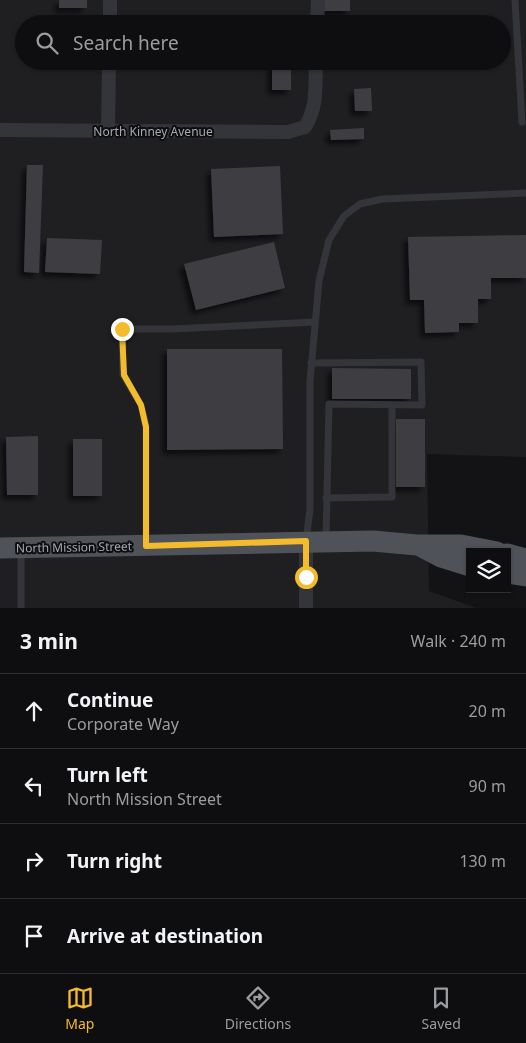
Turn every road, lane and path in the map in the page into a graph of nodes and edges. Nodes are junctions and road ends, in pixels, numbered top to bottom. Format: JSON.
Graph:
{"nodes":[{"id":1,"x":110,"y":0,"type":"edge"},
{"id":2,"x":318,"y":0,"type":"edge"},
{"id":3,"x":515,"y":0,"type":"edge"},
{"id":4,"x":110,"y":15,"type":"edge"},
{"id":5,"x":317,"y":15,"type":"edge"},
{"id":6,"x":109,"y":70,"type":"edge"},
{"id":7,"x":316,"y":70,"type":"edge"},
{"id":8,"x":522,"y":122,"type":"dead end"},
{"id":9,"x":0,"y":130,"type":"edge"},
{"id":10,"x":108,"y":130,"type":"junction"},
{"id":11,"x":526,"y":193,"type":"edge"},
{"id":12,"x":315,"y":322,"type":"junction"},
{"id":13,"x":311,"y":363,"type":"junction"},
{"id":14,"x":392,"y":405,"type":"junction"},
{"id":15,"x":326,"y":498,"type":"junction"},
{"id":16,"x":316,"y":541,"type":"junction"},
{"id":17,"x":417,"y":545,"type":"junction"},
{"id":18,"x":146,"y":546,"type":"junction"},
{"id":19,"x":0,"y":548,"type":"edge"},
{"id":20,"x":21,"y":548,"type":"junction"},
{"id":21,"x":477,"y":548,"type":"edge"},
{"id":22,"x":511,"y":555,"type":"edge"},
{"id":23,"x":526,"y":559,"type":"edge"},
{"id":24,"x":466,"y":565,"type":"edge"},
{"id":25,"x":511,"y":574,"type":"edge"},
{"id":26,"x":526,"y":576,"type":"edge"},
{"id":27,"x":21,"y":608,"type":"edge"},
{"id":28,"x":306,"y":608,"type":"edge"}],
"edges":[{"from":1,"to":4,"type":"street"},
{"from":2,"to":5,"type":"street"},
{"from":3,"to":8,"type":"lane"},
{"from":6,"to":10,"type":"street"},
{"from":7,"to":10,"type":"street","name":"North Kinney Avenue"},
{"from":9,"to":10,"type":"street","name":"North Kinney Avenue"},
{"from":11,"to":12,"type":"lane"},
{"from":12,"to":13,"type":"lane"},
{"from":12,"to":18,"type":"lane"},
{"from":13,"to":14,"type":"lane"},
{"from":13,"to":16,"type":"lane"},
{"from":14,"to":15,"type":"lane"},
{"from":14,"to":15,"type":"lane"},
{"from":15,"to":16,"type":"lane"},
{"from":16,"to":17,"type":"main road","name":"North Mission Street"},
{"from":16,"to":18,"type":"main road","name":"North Mission Street"},
{"from":16,"to":28,"type":"street"},
{"from":17,"to":21,"type":"main road","name":"North Mission Street"},
{"from":17,"to":24,"type":"main road","name":"North Mission Street"},
{"from":18,"to":20,"type":"main road","name":"North Mission Street"},
{"from":19,"to":20,"type":"main road","name":"North Mission Street"},
{"from":20,"to":27,"type":"lane"},
{"from":22,"to":23,"type":"main road"},
{"from":25,"to":26,"type":"main road"}]}
